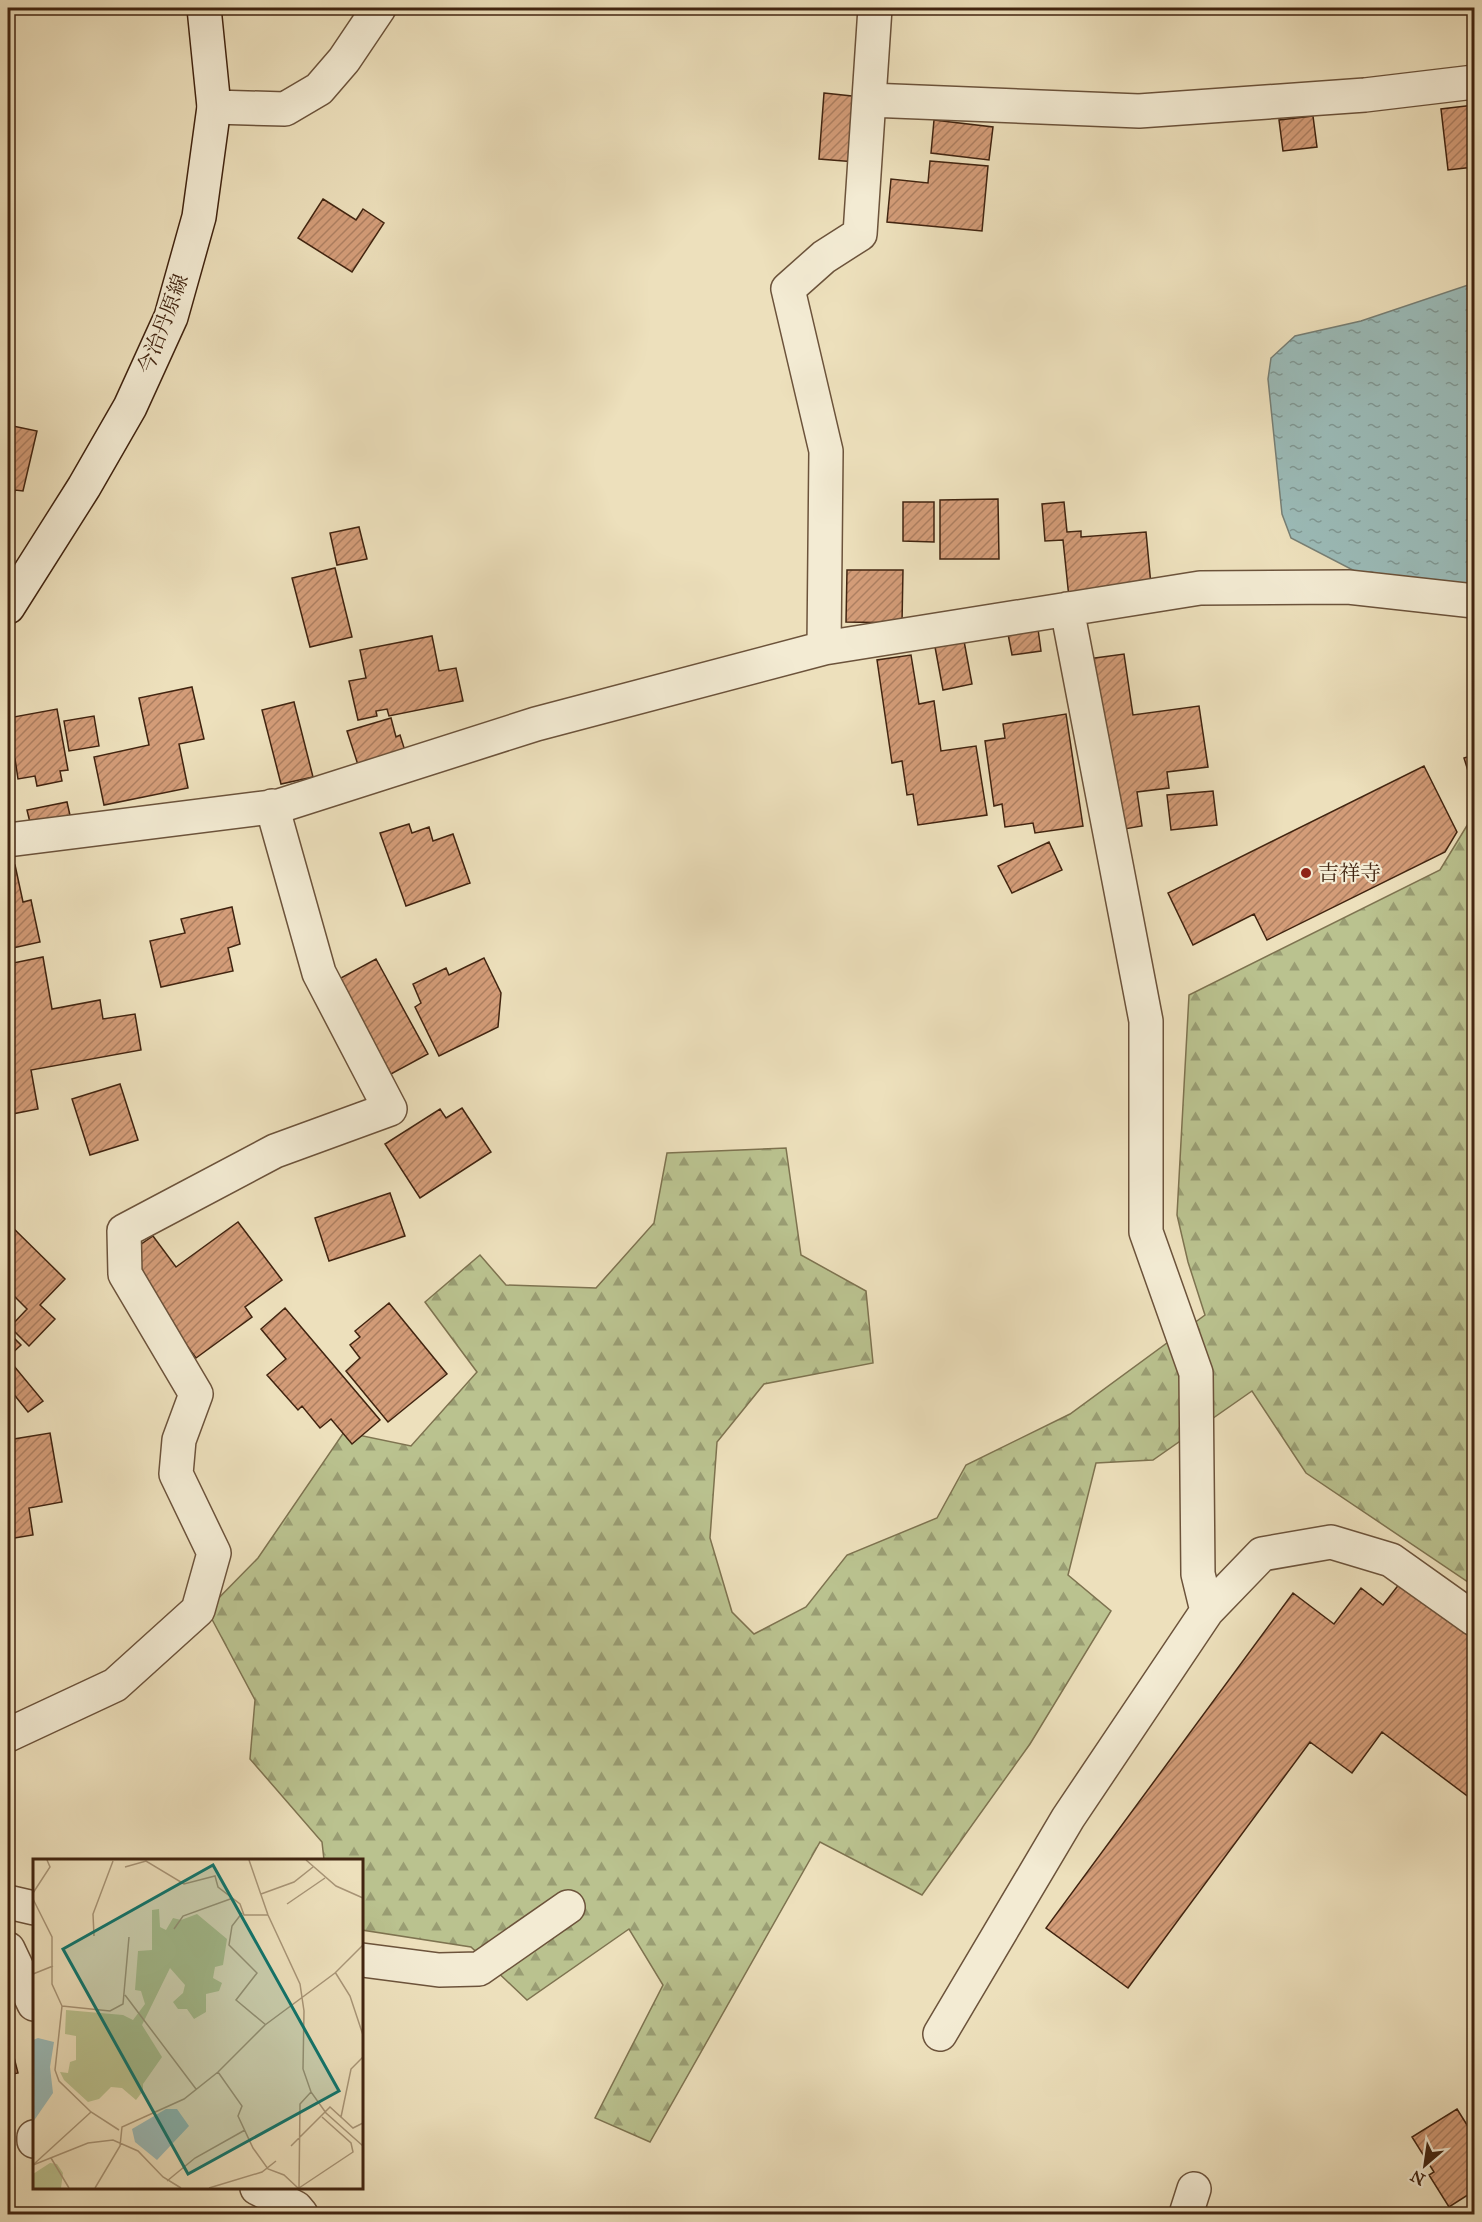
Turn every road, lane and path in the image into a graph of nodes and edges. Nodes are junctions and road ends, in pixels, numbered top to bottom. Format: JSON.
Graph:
{"nodes":[{"id":1,"x":204,"y":8,"type":"edge"},
{"id":2,"x":379,"y":8,"type":"edge"},
{"id":3,"x":875,"y":8,"type":"edge"},
{"id":4,"x":1474,"y":82,"type":"edge"},
{"id":5,"x":869,"y":100,"type":"junction"},
{"id":6,"x":214,"y":107,"type":"junction"},
{"id":7,"x":1474,"y":601,"type":"edge"},
{"id":8,"x":8,"y":607,"type":"edge"},
{"id":9,"x":1067,"y":609,"type":"junction"},
{"id":10,"x":824,"y":648,"type":"junction"},
{"id":11,"x":272,"y":806,"type":"junction"},
{"id":12,"x":8,"y":840,"type":"edge"},
{"id":13,"x":1207,"y":1611,"type":"junction"},
{"id":14,"x":1474,"y":1619,"type":"edge"},
{"id":15,"x":8,"y":1735,"type":"edge"},
{"id":16,"x":8,"y":1902,"type":"edge"},
{"id":17,"x":568,"y":1907,"type":"dead end"},
{"id":18,"x":33,"y":1908,"type":"edge"},
{"id":19,"x":8,"y":1949,"type":"edge"},
{"id":20,"x":363,"y":1960,"type":"edge"},
{"id":21,"x":33,"y":2002,"type":"edge"},
{"id":22,"x":940,"y":2034,"type":"dead end"},
{"id":23,"x":261,"y":2189,"type":"edge"},
{"id":24,"x":301,"y":2214,"type":"edge"}],
"edges":[{"from":1,"to":6,"type":"street","name":"今治丹原線"},
{"from":2,"to":6,"type":"street"},
{"from":3,"to":5,"type":"street"},
{"from":4,"to":5,"type":"street"},
{"from":5,"to":10,"type":"street"},
{"from":6,"to":8,"type":"street","name":"今治丹原線"},
{"from":7,"to":9,"type":"street"},
{"from":9,"to":10,"type":"street"},
{"from":9,"to":13,"type":"street"},
{"from":10,"to":11,"type":"street"},
{"from":11,"to":12,"type":"street"},
{"from":11,"to":15,"type":"street"},
{"from":13,"to":14,"type":"street"},
{"from":13,"to":22,"type":"street"},
{"from":16,"to":18,"type":"street"},
{"from":17,"to":20,"type":"street"},
{"from":19,"to":21,"type":"street"},
{"from":23,"to":24,"type":"street"}]}
